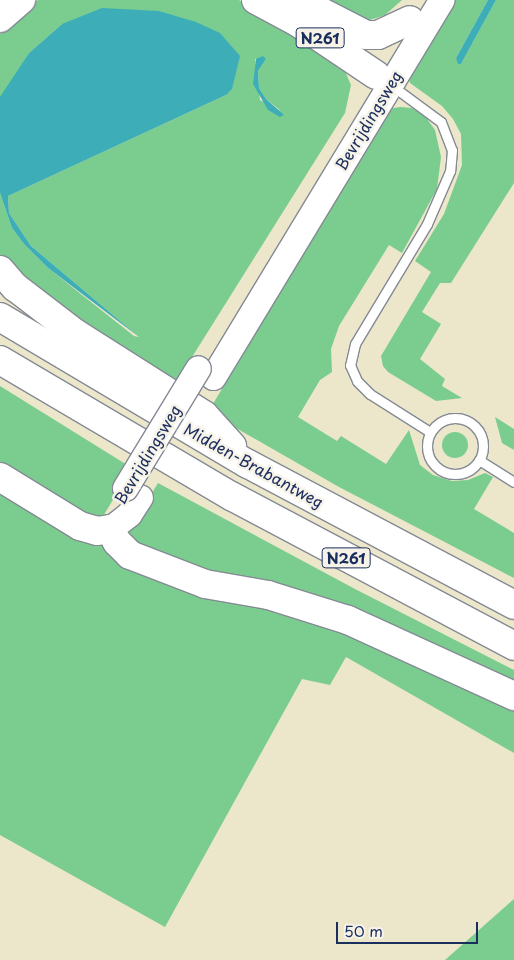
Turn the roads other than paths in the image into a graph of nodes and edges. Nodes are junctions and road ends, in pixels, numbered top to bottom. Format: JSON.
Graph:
{"nodes":[{"id":1,"x":21,"y":0,"type":"edge"},
{"id":2,"x":256,"y":0,"type":"edge"},
{"id":3,"x":298,"y":0,"type":"edge"},
{"id":4,"x":442,"y":0,"type":"edge"},
{"id":5,"x":416,"y":10,"type":"edge"},
{"id":6,"x":0,"y":18,"type":"edge"},
{"id":7,"x":383,"y":80,"type":"junction"},
{"id":8,"x":0,"y":270,"type":"edge"},
{"id":9,"x":0,"y":317,"type":"edge"},
{"id":10,"x":0,"y":360,"type":"edge"},
{"id":11,"x":430,"y":432,"type":"junction"},
{"id":12,"x":479,"y":460,"type":"junction"},
{"id":13,"x":248,"y":464,"type":"junction"},
{"id":14,"x":0,"y":478,"type":"edge"},
{"id":15,"x":514,"y":482,"type":"edge"},
{"id":16,"x":110,"y":529,"type":"junction"},
{"id":17,"x":514,"y":605,"type":"edge"},
{"id":18,"x":514,"y":646,"type":"edge"},
{"id":19,"x":514,"y":696,"type":"edge"}],
"edges":[{"from":1,"to":6,"type":"highway"},
{"from":2,"to":7,"type":"highway","number":"N261"},
{"from":3,"to":5,"type":"highway","number":"N261"},
{"from":4,"to":7,"type":"main road","name":"Bevrijdingsweg"},
{"from":5,"to":7,"type":"main road","name":"Bevrijdingsweg"},
{"from":7,"to":11,"type":"lane"},
{"from":7,"to":16,"type":"main road","name":"Bevrijdingsweg","bridge":true},
{"from":8,"to":13,"type":"highway","number":"N261"},
{"from":9,"to":13,"type":"highway","name":"Midden-Brabantweg","number":"N261"},
{"from":10,"to":18,"type":"highway","number":"N261"},
{"from":11,"to":12,"type":"lane"},
{"from":11,"to":12,"type":"lane"},
{"from":12,"to":15,"type":"lane"},
{"from":13,"to":17,"type":"highway","name":"Midden-Brabantweg","number":"N261"},
{"from":14,"to":16,"type":"highway"},
{"from":16,"to":19,"type":"highway"}]}
